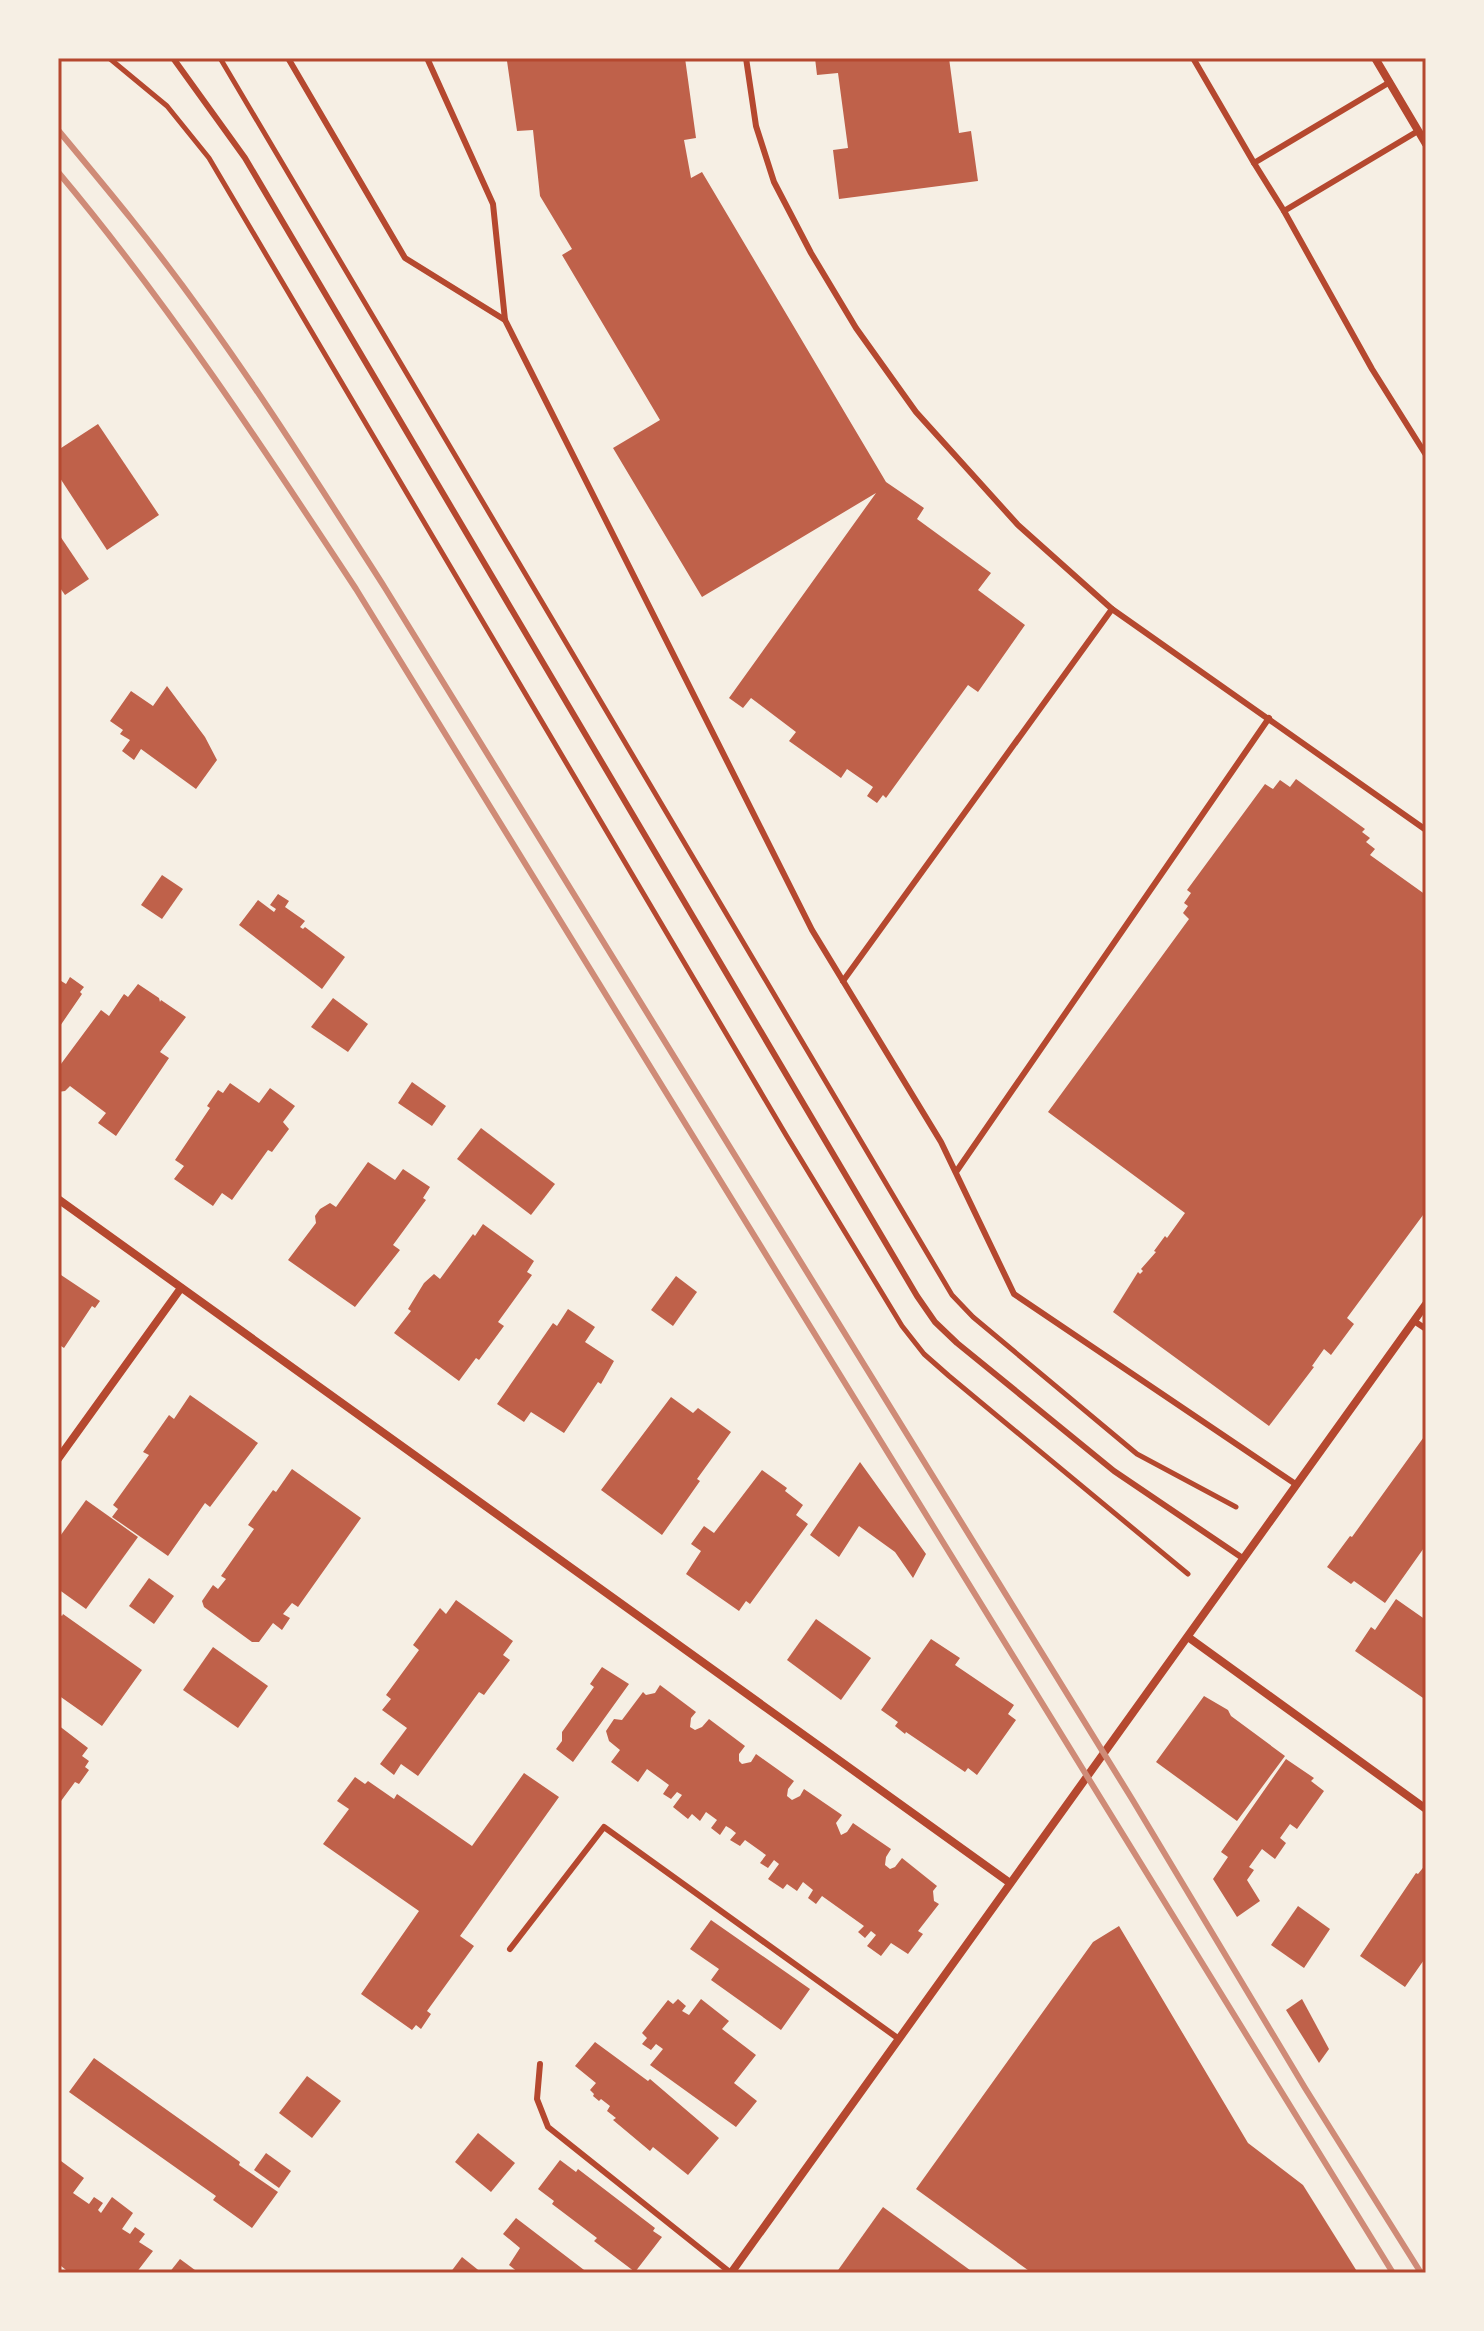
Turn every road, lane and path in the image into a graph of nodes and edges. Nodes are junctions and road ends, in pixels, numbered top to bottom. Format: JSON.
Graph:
{"nodes":[{"id":1,"x":173,"y":58,"type":"edge"},
{"id":2,"x":220,"y":58,"type":"edge"},
{"id":3,"x":288,"y":58,"type":"edge"},
{"id":4,"x":427,"y":58,"type":"edge"},
{"id":5,"x":746,"y":58,"type":"edge"},
{"id":6,"x":1193,"y":58,"type":"edge"},
{"id":7,"x":1375,"y":58,"type":"edge"},
{"id":8,"x":1390,"y":82,"type":"junction"},
{"id":9,"x":1418,"y":131,"type":"junction"},
{"id":10,"x":1426,"y":144,"type":"edge"},
{"id":11,"x":1254,"y":163,"type":"junction"},
{"id":12,"x":1284,"y":211,"type":"junction"},
{"id":13,"x":505,"y":320,"type":"junction"},
{"id":14,"x":1426,"y":455,"type":"edge"},
{"id":15,"x":1112,"y":609,"type":"junction"},
{"id":16,"x":1269,"y":718,"type":"junction"},
{"id":17,"x":1426,"y":830,"type":"edge"},
{"id":18,"x":843,"y":981,"type":"junction"},
{"id":19,"x":956,"y":1172,"type":"junction"},
{"id":20,"x":58,"y":1199,"type":"edge"},
{"id":21,"x":181,"y":1288,"type":"junction"},
{"id":22,"x":1426,"y":1304,"type":"edge"},
{"id":23,"x":1414,"y":1321,"type":"junction"},
{"id":24,"x":1426,"y":1329,"type":"edge"},
{"id":25,"x":58,"y":1459,"type":"edge"},
{"id":26,"x":1297,"y":1485,"type":"junction"},
{"id":27,"x":1236,"y":1507,"type":"dead end"},
{"id":28,"x":1244,"y":1559,"type":"junction"},
{"id":29,"x":1188,"y":1637,"type":"junction"},
{"id":30,"x":1426,"y":1809,"type":"edge"},
{"id":31,"x":1010,"y":1883,"type":"junction"},
{"id":32,"x":510,"y":1949,"type":"dead end"},
{"id":33,"x":899,"y":2039,"type":"junction"},
{"id":34,"x":540,"y":2064,"type":"dead end"},
{"id":35,"x":731,"y":2273,"type":"edge"}],
"edges":[{"from":1,"to":28,"type":"lane"},
{"from":2,"to":27,"type":"path"},
{"from":3,"to":13,"type":"lane"},
{"from":4,"to":13,"type":"lane"},
{"from":5,"to":15,"type":"lane"},
{"from":6,"to":11,"type":"lane"},
{"from":7,"to":8,"type":"street"},
{"from":8,"to":9,"type":"street"},
{"from":8,"to":11,"type":"lane"},
{"from":9,"to":10,"type":"street"},
{"from":9,"to":12,"type":"lane"},
{"from":11,"to":12,"type":"lane"},
{"from":12,"to":14,"type":"lane"},
{"from":13,"to":18,"type":"lane"},
{"from":15,"to":16,"type":"lane"},
{"from":15,"to":18,"type":"lane"},
{"from":16,"to":17,"type":"lane"},
{"from":16,"to":19,"type":"lane"},
{"from":18,"to":19,"type":"lane"},
{"from":19,"to":26,"type":"lane"},
{"from":20,"to":21,"type":"street"},
{"from":21,"to":25,"type":"street"},
{"from":21,"to":31,"type":"street"},
{"from":22,"to":23,"type":"street"},
{"from":23,"to":24,"type":"lane"},
{"from":23,"to":26,"type":"street"},
{"from":26,"to":28,"type":"street"},
{"from":28,"to":29,"type":"street"},
{"from":29,"to":30,"type":"street"},
{"from":29,"to":31,"type":"street"},
{"from":31,"to":33,"type":"street"},
{"from":32,"to":33,"type":"lane"},
{"from":33,"to":35,"type":"street"},
{"from":34,"to":35,"type":"lane"}]}
